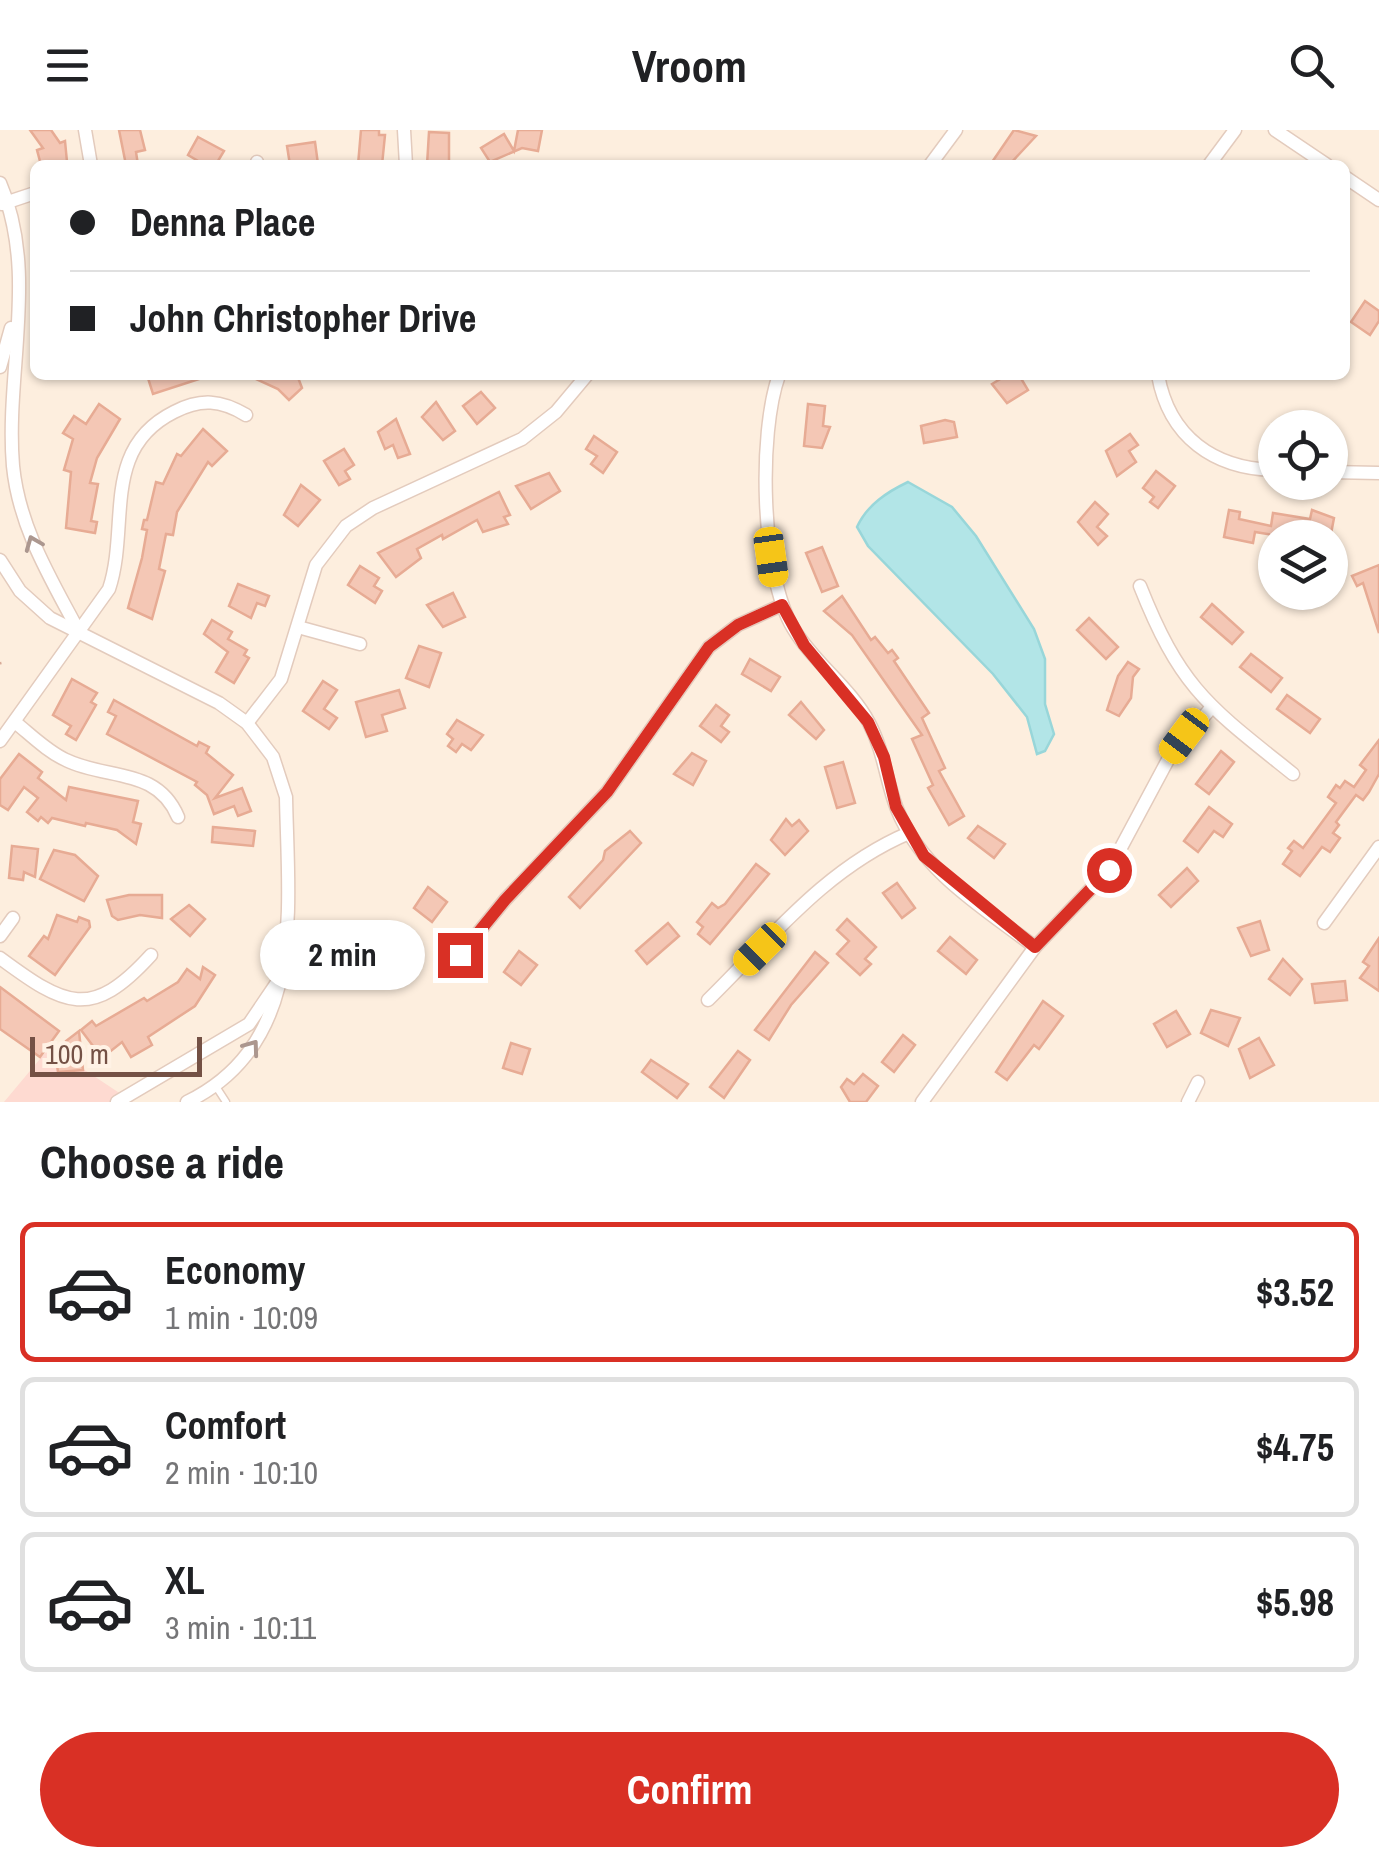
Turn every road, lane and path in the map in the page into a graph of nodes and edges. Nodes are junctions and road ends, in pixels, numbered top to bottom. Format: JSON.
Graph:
{"nodes":[{"id":1,"x":84,"y":130,"type":"edge"},
{"id":2,"x":404,"y":130,"type":"edge"},
{"id":3,"x":956,"y":130,"type":"edge"},
{"id":4,"x":1235,"y":130,"type":"edge"},
{"id":5,"x":1275,"y":130,"type":"edge"},
{"id":6,"x":89,"y":160,"type":"edge"},
{"id":7,"x":406,"y":160,"type":"edge"},
{"id":8,"x":934,"y":160,"type":"edge"},
{"id":9,"x":1213,"y":160,"type":"edge"},
{"id":10,"x":1320,"y":160,"type":"edge"},
{"id":11,"x":1350,"y":180,"type":"edge"},
{"id":12,"x":0,"y":183,"type":"edge"},
{"id":13,"x":30,"y":195,"type":"edge"},
{"id":14,"x":1379,"y":200,"type":"edge"},
{"id":15,"x":4,"y":203,"type":"edge"},
{"id":16,"x":16,"y":312,"type":"junction"},
{"id":17,"x":0,"y":367,"type":"edge"},
{"id":18,"x":583,"y":380,"type":"edge"},
{"id":19,"x":777,"y":380,"type":"edge"},
{"id":20,"x":1159,"y":380,"type":"edge"},
{"id":21,"x":246,"y":415,"type":"dead end"},
{"id":22,"x":6,"y":418,"type":"edge"},
{"id":23,"x":1258,"y":469,"type":"edge"},
{"id":24,"x":1348,"y":472,"type":"edge"},
{"id":25,"x":1379,"y":473,"type":"edge"},
{"id":26,"x":0,"y":560,"type":"edge"},
{"id":27,"x":1140,"y":586,"type":"dead end"},
{"id":28,"x":782,"y":605,"type":"junction"},
{"id":29,"x":298,"y":627,"type":"junction"},
{"id":30,"x":78,"y":630,"type":"junction"},
{"id":31,"x":360,"y":644,"type":"dead end"},
{"id":32,"x":1211,"y":708,"type":"junction"},
{"id":33,"x":16,"y":723,"type":"junction"},
{"id":34,"x":247,"y":723,"type":"junction"},
{"id":35,"x":0,"y":740,"type":"edge"},
{"id":36,"x":1293,"y":774,"type":"dead end"},
{"id":37,"x":178,"y":818,"type":"dead end"},
{"id":38,"x":908,"y":833,"type":"junction"},
{"id":39,"x":1379,"y":847,"type":"edge"},
{"id":40,"x":13,"y":918,"type":"dead end"},
{"id":41,"x":1324,"y":923,"type":"dead end"},
{"id":42,"x":0,"y":936,"type":"edge"},
{"id":43,"x":1035,"y":947,"type":"junction"},
{"id":44,"x":460,"y":955,"type":"dead end"},
{"id":45,"x":151,"y":956,"type":"dead end"},
{"id":46,"x":0,"y":958,"type":"edge"},
{"id":47,"x":285,"y":968,"type":"junction"},
{"id":48,"x":708,"y":1000,"type":"dead end"},
{"id":49,"x":1198,"y":1082,"type":"dead end"},
{"id":50,"x":215,"y":1086,"type":"junction"},
{"id":51,"x":117,"y":1102,"type":"edge"},
{"id":52,"x":188,"y":1102,"type":"edge"},
{"id":53,"x":226,"y":1102,"type":"edge"},
{"id":54,"x":922,"y":1102,"type":"edge"},
{"id":55,"x":1188,"y":1102,"type":"edge"}],
"edges":[{"from":1,"to":6,"type":"street"},
{"from":2,"to":7,"type":"street"},
{"from":3,"to":8,"type":"street"},
{"from":4,"to":9,"type":"street"},
{"from":5,"to":10,"type":"street"},
{"from":11,"to":14,"type":"street"},
{"from":12,"to":15,"type":"street"},
{"from":13,"to":15,"type":"street"},
{"from":15,"to":16,"type":"street"},
{"from":16,"to":17,"type":"street"},
{"from":16,"to":22,"type":"street"},
{"from":18,"to":29,"type":"street"},
{"from":19,"to":28,"type":"street"},
{"from":20,"to":23,"type":"street"},
{"from":21,"to":30,"type":"street"},
{"from":30,"to":22,"type":"street","one_way":true},
{"from":24,"to":25,"type":"street"},
{"from":26,"to":30,"type":"street"},
{"from":27,"to":32,"type":"street"},
{"from":28,"to":38,"type":"street"},
{"from":28,"to":44,"type":"street"},
{"from":29,"to":31,"type":"street"},
{"from":29,"to":34,"type":"street"},
{"from":30,"to":33,"type":"street"},
{"from":30,"to":34,"type":"street"},
{"from":32,"to":36,"type":"street"},
{"from":32,"to":43,"type":"street"},
{"from":33,"to":35,"type":"street"},
{"from":33,"to":37,"type":"street"},
{"from":34,"to":47,"type":"street"},
{"from":38,"to":43,"type":"street"},
{"from":38,"to":48,"type":"street"},
{"from":39,"to":41,"type":"street"},
{"from":40,"to":42,"type":"street"},
{"from":43,"to":54,"type":"street"},
{"from":45,"to":46,"type":"street"},
{"from":50,"to":47,"type":"street","one_way":true},
{"from":47,"to":51,"type":"street"},
{"from":49,"to":55,"type":"street"},
{"from":50,"to":52,"type":"street"},
{"from":50,"to":53,"type":"lane"}]}
